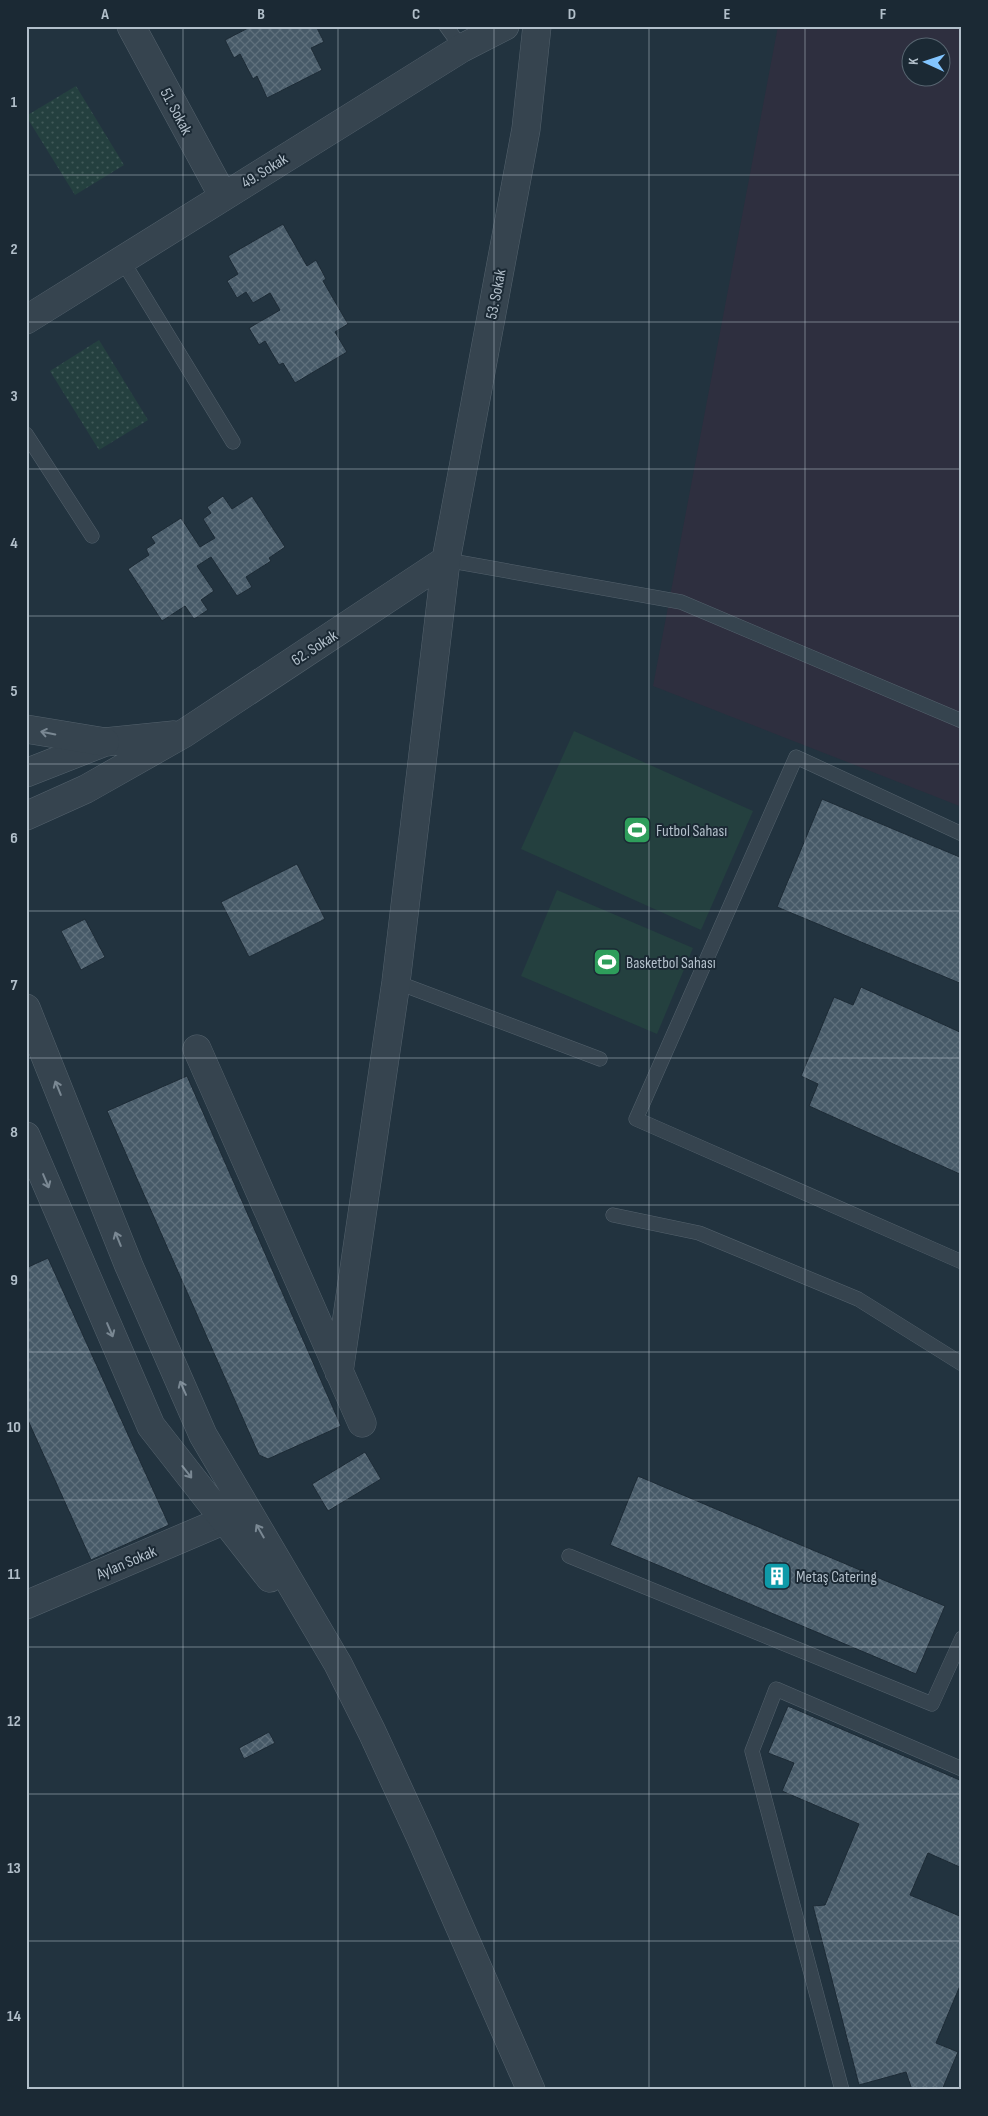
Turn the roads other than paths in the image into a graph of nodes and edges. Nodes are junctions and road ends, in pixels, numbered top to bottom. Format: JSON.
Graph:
{"nodes":[{"id":1,"x":131,"y":26,"type":"edge"},
{"id":2,"x":505,"y":26,"type":"edge"},
{"id":3,"x":537,"y":26,"type":"edge"},
{"id":4,"x":454,"y":37,"type":"edge"},
{"id":5,"x":223,"y":196,"type":"junction"},
{"id":6,"x":122,"y":260,"type":"junction"},
{"id":7,"x":26,"y":320,"type":"edge"},
{"id":8,"x":26,"y":434,"type":"edge"},
{"id":9,"x":233,"y":442,"type":"dead end"},
{"id":10,"x":92,"y":536,"type":"dead end"},
{"id":11,"x":446,"y":560,"type":"junction"},
{"id":12,"x":962,"y":721,"type":"edge"},
{"id":13,"x":26,"y":729,"type":"edge"},
{"id":14,"x":183,"y":734,"type":"junction"},
{"id":15,"x":105,"y":742,"type":"junction"},
{"id":16,"x":26,"y":773,"type":"edge"},
{"id":17,"x":26,"y":816,"type":"edge"},
{"id":18,"x":962,"y":834,"type":"edge"},
{"id":19,"x":396,"y":982,"type":"junction"},
{"id":20,"x":26,"y":1008,"type":"edge"},
{"id":21,"x":197,"y":1049,"type":"dead end"},
{"id":22,"x":600,"y":1059,"type":"dead end"},
{"id":23,"x":26,"y":1136,"type":"edge"},
{"id":24,"x":613,"y":1215,"type":"dead end"},
{"id":25,"x":962,"y":1262,"type":"edge"},
{"id":26,"x":962,"y":1364,"type":"edge"},
{"id":27,"x":340,"y":1372,"type":"junction"},
{"id":28,"x":362,"y":1423,"type":"dead end"},
{"id":29,"x":225,"y":1520,"type":"junction"},
{"id":30,"x":569,"y":1556,"type":"dead end"},
{"id":31,"x":26,"y":1605,"type":"edge"},
{"id":32,"x":962,"y":1638,"type":"edge"},
{"id":33,"x":338,"y":1664,"type":"junction"},
{"id":34,"x":962,"y":1769,"type":"edge"},
{"id":35,"x":531,"y":2090,"type":"edge"},
{"id":36,"x":842,"y":2090,"type":"edge"}],
"edges":[{"from":1,"to":5,"type":"street","name":"51. Sokak"},
{"from":2,"to":4,"type":"street","name":"49. Sokak"},
{"from":3,"to":11,"type":"street","name":"53. Sokak"},
{"from":4,"to":5,"type":"street","name":"49. Sokak"},
{"from":5,"to":6,"type":"street","name":"49. Sokak"},
{"from":6,"to":7,"type":"street","name":"49. Sokak"},
{"from":6,"to":9,"type":"lane"},
{"from":8,"to":10,"type":"lane"},
{"from":11,"to":12,"type":"lane"},
{"from":11,"to":14,"type":"street","name":"62. Sokak"},
{"from":11,"to":19,"type":"street","name":"53. Sokak"},
{"from":15,"to":13,"type":"street","one_way":true},
{"from":14,"to":15,"type":"street","name":"62. Sokak"},
{"from":14,"to":17,"type":"street","name":"62. Sokak"},
{"from":15,"to":16,"type":"street","name":"62. Sokak"},
{"from":18,"to":25,"type":"lane"},
{"from":19,"to":22,"type":"lane"},
{"from":19,"to":27,"type":"street","name":"53. Sokak"},
{"from":33,"to":20,"type":"street","one_way":true},
{"from":21,"to":27,"type":"street"},
{"from":23,"to":29,"type":"street","one_way":true},
{"from":24,"to":26,"type":"lane"},
{"from":27,"to":28,"type":"street"},
{"from":29,"to":31,"type":"street","name":"Aylan Sokak"},
{"from":29,"to":33,"type":"street"},
{"from":30,"to":32,"type":"lane"},
{"from":33,"to":35,"type":"street"},
{"from":34,"to":36,"type":"lane"}]}
